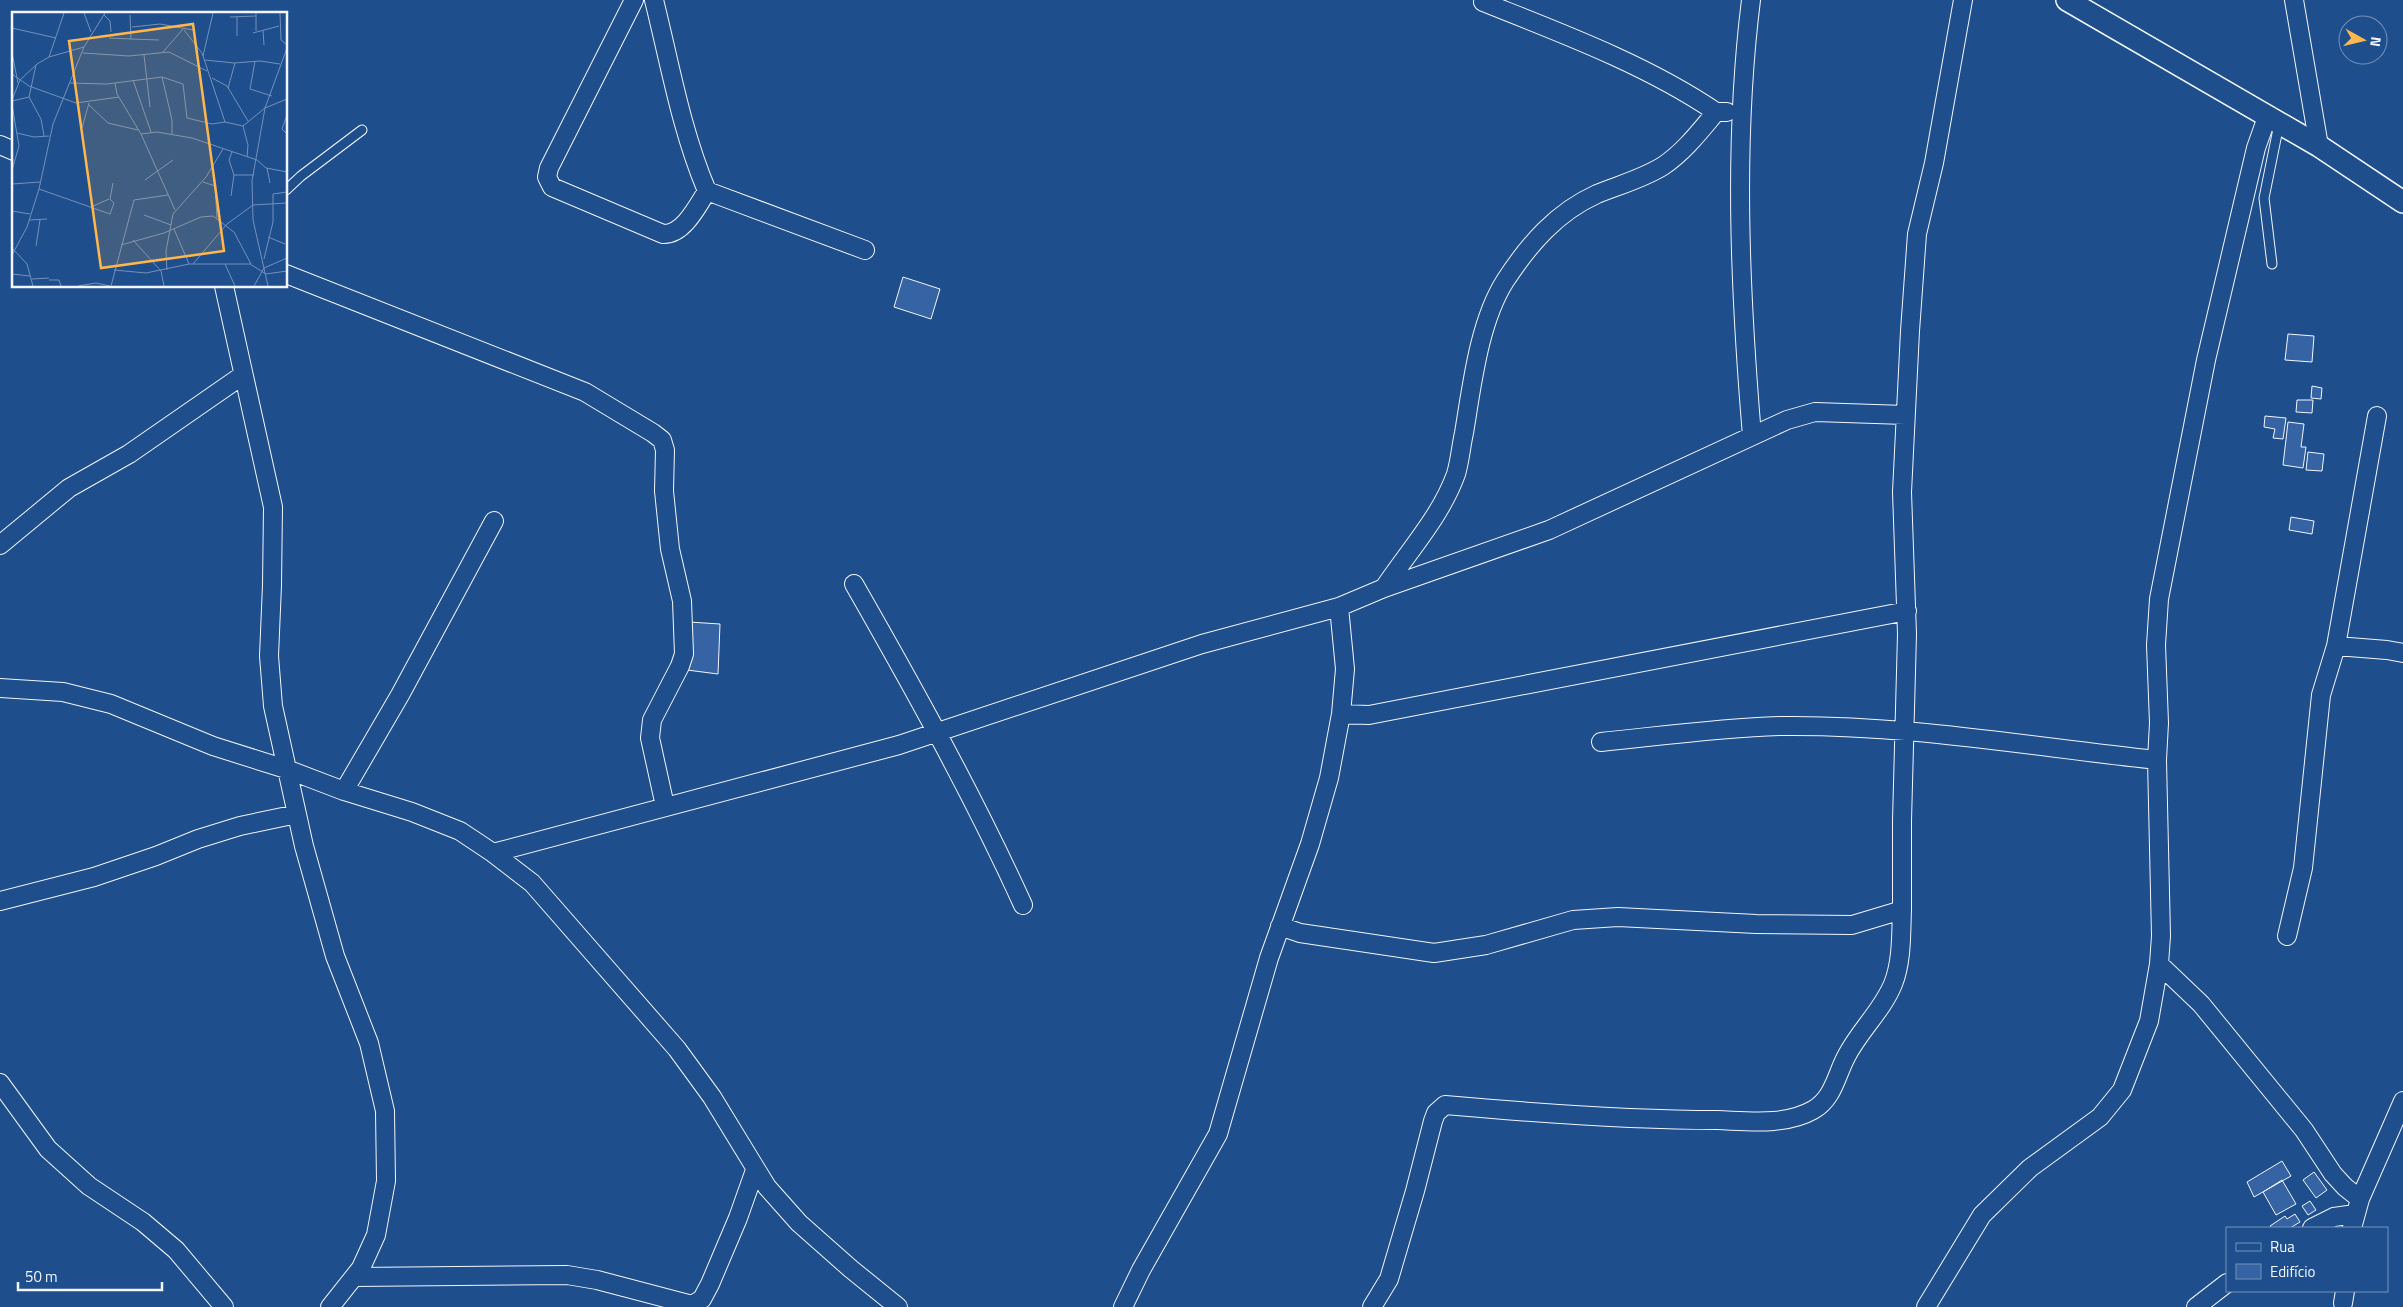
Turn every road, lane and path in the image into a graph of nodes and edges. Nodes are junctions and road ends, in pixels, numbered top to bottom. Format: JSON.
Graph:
{"nodes":[{"id":1,"x":634,"y":0,"type":"edge"},
{"id":2,"x":654,"y":0,"type":"edge"},
{"id":3,"x":1751,"y":0,"type":"edge"},
{"id":4,"x":1963,"y":0,"type":"edge"},
{"id":5,"x":2068,"y":0,"type":"edge"},
{"id":6,"x":2294,"y":0,"type":"edge"},
{"id":7,"x":1483,"y":2,"type":"dead end"},
{"id":8,"x":1741,"y":111,"type":"junction"},
{"id":9,"x":1716,"y":112,"type":"junction"},
{"id":10,"x":2273,"y":120,"type":"junction"},
{"id":11,"x":362,"y":130,"type":"dead end"},
{"id":12,"x":0,"y":145,"type":"edge"},
{"id":13,"x":2319,"y":146,"type":"junction"},
{"id":14,"x":12,"y":150,"type":"edge"},
{"id":15,"x":288,"y":188,"type":"edge"},
{"id":16,"x":707,"y":191,"type":"junction"},
{"id":17,"x":2403,"y":202,"type":"edge"},
{"id":18,"x":866,"y":250,"type":"dead end"},
{"id":19,"x":2272,"y":264,"type":"dead end"},
{"id":20,"x":288,"y":275,"type":"edge"},
{"id":21,"x":224,"y":288,"type":"edge"},
{"id":22,"x":243,"y":375,"type":"junction"},
{"id":23,"x":1905,"y":415,"type":"junction"},
{"id":24,"x":2377,"y":416,"type":"dead end"},
{"id":25,"x":1752,"y":436,"type":"junction"},
{"id":26,"x":494,"y":521,"type":"dead end"},
{"id":27,"x":0,"y":545,"type":"edge"},
{"id":28,"x":854,"y":584,"type":"dead end"},
{"id":29,"x":1384,"y":588,"type":"junction"},
{"id":30,"x":1339,"y":607,"type":"junction"},
{"id":31,"x":1907,"y":611,"type":"junction"},
{"id":32,"x":2336,"y":646,"type":"junction"},
{"id":33,"x":2403,"y":654,"type":"edge"},
{"id":34,"x":0,"y":688,"type":"edge"},
{"id":35,"x":1341,"y":714,"type":"junction"},
{"id":36,"x":1906,"y":730,"type":"junction"},
{"id":37,"x":938,"y":732,"type":"junction"},
{"id":38,"x":1601,"y":742,"type":"dead end"},
{"id":39,"x":2157,"y":760,"type":"junction"},
{"id":40,"x":289,"y":770,"type":"junction"},
{"id":41,"x":344,"y":791,"type":"junction"},
{"id":42,"x":666,"y":806,"type":"junction"},
{"id":43,"x":297,"y":814,"type":"junction"},
{"id":44,"x":493,"y":853,"type":"junction"},
{"id":45,"x":0,"y":901,"type":"edge"},
{"id":46,"x":1023,"y":905,"type":"dead end"},
{"id":47,"x":1902,"y":910,"type":"junction"},
{"id":48,"x":1280,"y":926,"type":"junction"},
{"id":49,"x":2287,"y":936,"type":"dead end"},
{"id":50,"x":2159,"y":964,"type":"junction"},
{"id":51,"x":0,"y":1083,"type":"edge"},
{"id":52,"x":2403,"y":1101,"type":"edge"},
{"id":53,"x":755,"y":1170,"type":"junction"},
{"id":54,"x":2356,"y":1214,"type":"edge"},
{"id":55,"x":2314,"y":1227,"type":"edge"},
{"id":56,"x":354,"y":1277,"type":"junction"},
{"id":57,"x":2226,"y":1284,"type":"edge"},
{"id":58,"x":224,"y":1307,"type":"edge"},
{"id":59,"x":330,"y":1307,"type":"edge"},
{"id":60,"x":898,"y":1307,"type":"edge"},
{"id":61,"x":1123,"y":1307,"type":"edge"},
{"id":62,"x":1372,"y":1307,"type":"edge"},
{"id":63,"x":1926,"y":1307,"type":"edge"},
{"id":64,"x":2196,"y":1307,"type":"edge"}],
"edges":[{"from":1,"to":16,"type":"street"},
{"from":2,"to":16,"type":"street"},
{"from":3,"to":8,"type":"street"},
{"from":4,"to":23,"type":"street"},
{"from":5,"to":10,"type":"street"},
{"from":6,"to":13,"type":"street"},
{"from":7,"to":9,"type":"street"},
{"from":8,"to":9,"type":"street"},
{"from":8,"to":25,"type":"street"},
{"from":9,"to":29,"type":"street"},
{"from":10,"to":13,"type":"street"},
{"from":10,"to":19,"type":"lane"},
{"from":10,"to":39,"type":"street"},
{"from":11,"to":15,"type":"lane"},
{"from":12,"to":14,"type":"street"},
{"from":13,"to":17,"type":"street"},
{"from":16,"to":18,"type":"street"},
{"from":20,"to":42,"type":"street"},
{"from":21,"to":22,"type":"street"},
{"from":22,"to":27,"type":"street"},
{"from":22,"to":40,"type":"street"},
{"from":23,"to":25,"type":"street"},
{"from":23,"to":31,"type":"street"},
{"from":24,"to":32,"type":"street"},
{"from":25,"to":29,"type":"street"},
{"from":26,"to":41,"type":"street"},
{"from":28,"to":37,"type":"street"},
{"from":29,"to":30,"type":"street"},
{"from":30,"to":35,"type":"street"},
{"from":30,"to":37,"type":"street"},
{"from":31,"to":35,"type":"street"},
{"from":31,"to":36,"type":"street"},
{"from":32,"to":33,"type":"street"},
{"from":32,"to":49,"type":"street"},
{"from":34,"to":40,"type":"street"},
{"from":35,"to":48,"type":"street"},
{"from":36,"to":38,"type":"street"},
{"from":36,"to":39,"type":"street"},
{"from":36,"to":47,"type":"street"},
{"from":37,"to":42,"type":"street"},
{"from":37,"to":46,"type":"street"},
{"from":39,"to":50,"type":"street"},
{"from":40,"to":41,"type":"street"},
{"from":40,"to":43,"type":"street"},
{"from":41,"to":44,"type":"street"},
{"from":42,"to":44,"type":"street"},
{"from":43,"to":45,"type":"street"},
{"from":43,"to":56,"type":"street"},
{"from":44,"to":53,"type":"street"},
{"from":47,"to":48,"type":"street"},
{"from":47,"to":62,"type":"street"},
{"from":48,"to":61,"type":"street"},
{"from":50,"to":54,"type":"street"},
{"from":50,"to":63,"type":"street"},
{"from":51,"to":58,"type":"street"},
{"from":52,"to":54,"type":"street"},
{"from":53,"to":56,"type":"street"},
{"from":53,"to":60,"type":"street"},
{"from":54,"to":55,"type":"street"},
{"from":56,"to":59,"type":"street"},
{"from":57,"to":64,"type":"street"}]}
